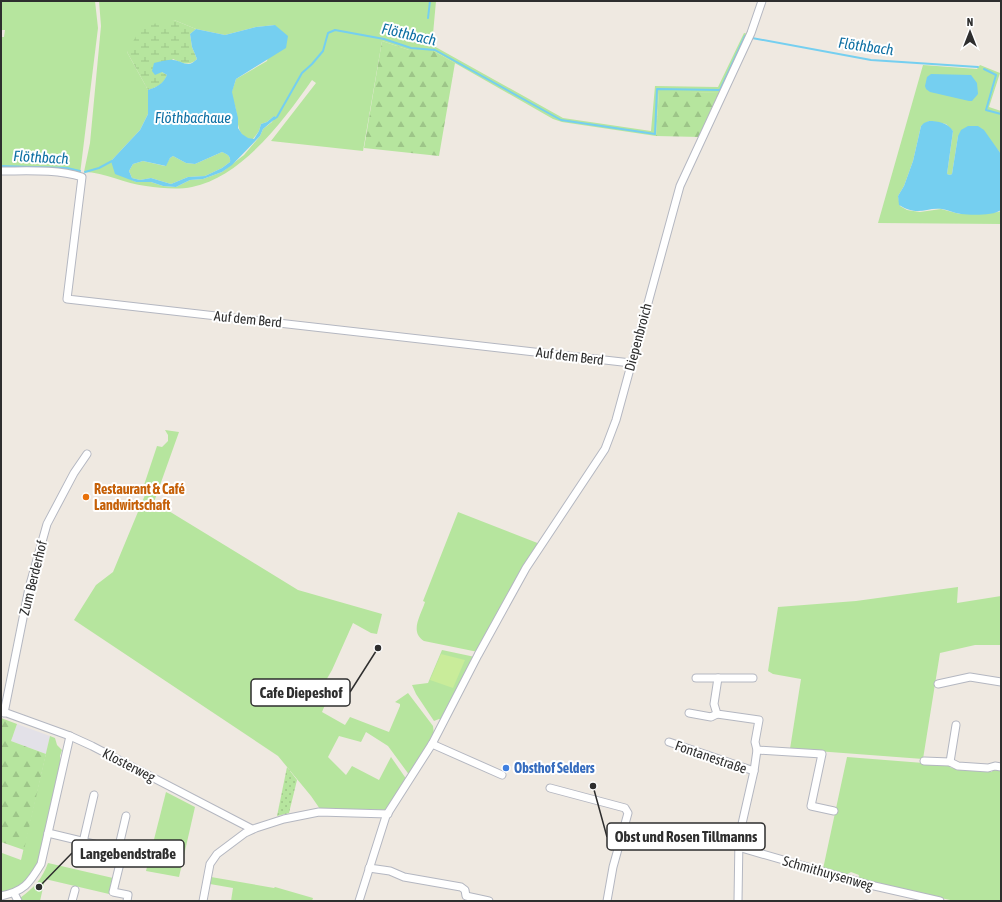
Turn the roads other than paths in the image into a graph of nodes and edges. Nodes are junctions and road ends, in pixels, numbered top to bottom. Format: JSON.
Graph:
{"nodes":[{"id":1,"x":762,"y":1,"type":"edge"},
{"id":2,"x":1,"y":170,"type":"edge"},
{"id":3,"x":631,"y":363,"type":"junction"},
{"id":4,"x":87,"y":454,"type":"dead end"},
{"id":5,"x":696,"y":678,"type":"dead end"},
{"id":6,"x":718,"y":678,"type":"junction"},
{"id":7,"x":753,"y":678,"type":"dead end"},
{"id":8,"x":1001,"y":682,"type":"edge"},
{"id":9,"x":938,"y":684,"type":"dead end"},
{"id":10,"x":3,"y":712,"type":"edge"},
{"id":11,"x":689,"y":713,"type":"dead end"},
{"id":12,"x":717,"y":714,"type":"junction"},
{"id":13,"x":956,"y":725,"type":"dead end"},
{"id":14,"x":70,"y":736,"type":"junction"},
{"id":15,"x":669,"y":742,"type":"dead end"},
{"id":16,"x":432,"y":744,"type":"junction"},
{"id":17,"x":757,"y":750,"type":"junction"},
{"id":18,"x":924,"y":761,"type":"dead end"},
{"id":19,"x":950,"y":762,"type":"junction"},
{"id":20,"x":1001,"y":767,"type":"edge"},
{"id":21,"x":754,"y":772,"type":"junction"},
{"id":22,"x":502,"y":775,"type":"dead end"},
{"id":23,"x":550,"y":788,"type":"dead end"},
{"id":24,"x":94,"y":794,"type":"dead end"},
{"id":25,"x":834,"y":811,"type":"dead end"},
{"id":26,"x":388,"y":814,"type":"junction"},
{"id":27,"x":126,"y":816,"type":"dead end"},
{"id":28,"x":252,"y":829,"type":"junction"},
{"id":29,"x":48,"y":833,"type":"junction"},
{"id":30,"x":83,"y":842,"type":"junction"},
{"id":31,"x":738,"y":847,"type":"junction"},
{"id":32,"x":118,"y":850,"type":"junction"},
{"id":33,"x":369,"y":868,"type":"junction"},
{"id":34,"x":74,"y":890,"type":"dead end"},
{"id":35,"x":14,"y":893,"type":"junction"},
{"id":36,"x":1,"y":896,"type":"edge"},
{"id":37,"x":466,"y":898,"type":"edge"},
{"id":38,"x":18,"y":901,"type":"edge"},
{"id":39,"x":72,"y":901,"type":"edge"},
{"id":40,"x":126,"y":901,"type":"edge"},
{"id":41,"x":203,"y":901,"type":"edge"},
{"id":42,"x":359,"y":901,"type":"edge"},
{"id":43,"x":489,"y":901,"type":"edge"},
{"id":44,"x":607,"y":901,"type":"edge"},
{"id":45,"x":738,"y":901,"type":"edge"},
{"id":46,"x":940,"y":901,"type":"edge"}],
"edges":[{"from":1,"to":3,"type":"street","name":"Diepenbroich"},
{"from":2,"to":3,"type":"street","name":"Auf dem Berd"},
{"from":3,"to":16,"type":"street","name":"Diepenbroich"},
{"from":4,"to":10,"type":"street","name":"Zum Berderhof"},
{"from":5,"to":6,"type":"street"},
{"from":6,"to":7,"type":"street"},
{"from":6,"to":12,"type":"street"},
{"from":8,"to":9,"type":"street"},
{"from":10,"to":14,"type":"street","name":"Klosterweg"},
{"from":11,"to":12,"type":"street","name":"Fontanestraße"},
{"from":12,"to":17,"type":"street","name":"Fontanestraße"},
{"from":13,"to":19,"type":"street"},
{"from":14,"to":28,"type":"street","name":"Klosterweg"},
{"from":14,"to":29,"type":"street"},
{"from":15,"to":21,"type":"street","name":"Fontanestraße"},
{"from":16,"to":22,"type":"street"},
{"from":16,"to":26,"type":"street"},
{"from":17,"to":21,"type":"street","name":"Fontanestraße"},
{"from":17,"to":25,"type":"street","name":"Fontanestraße"},
{"from":18,"to":19,"type":"street"},
{"from":19,"to":20,"type":"street"},
{"from":21,"to":31,"type":"street","name":"Fontanestraße"},
{"from":23,"to":44,"type":"street"},
{"from":24,"to":30,"type":"street"},
{"from":26,"to":28,"type":"street"},
{"from":26,"to":33,"type":"street"},
{"from":27,"to":32,"type":"street"},
{"from":28,"to":41,"type":"street"},
{"from":29,"to":30,"type":"street"},
{"from":29,"to":35,"type":"street"},
{"from":30,"to":32,"type":"street"},
{"from":31,"to":45,"type":"street","name":"Fontanestraße"},
{"from":31,"to":46,"type":"street","name":"Schmithuysenweg"},
{"from":32,"to":40,"type":"street"},
{"from":33,"to":37,"type":"street"},
{"from":33,"to":42,"type":"street"},
{"from":34,"to":39,"type":"street"},
{"from":35,"to":36,"type":"street"},
{"from":35,"to":38,"type":"street"},
{"from":37,"to":43,"type":"street"}]}
